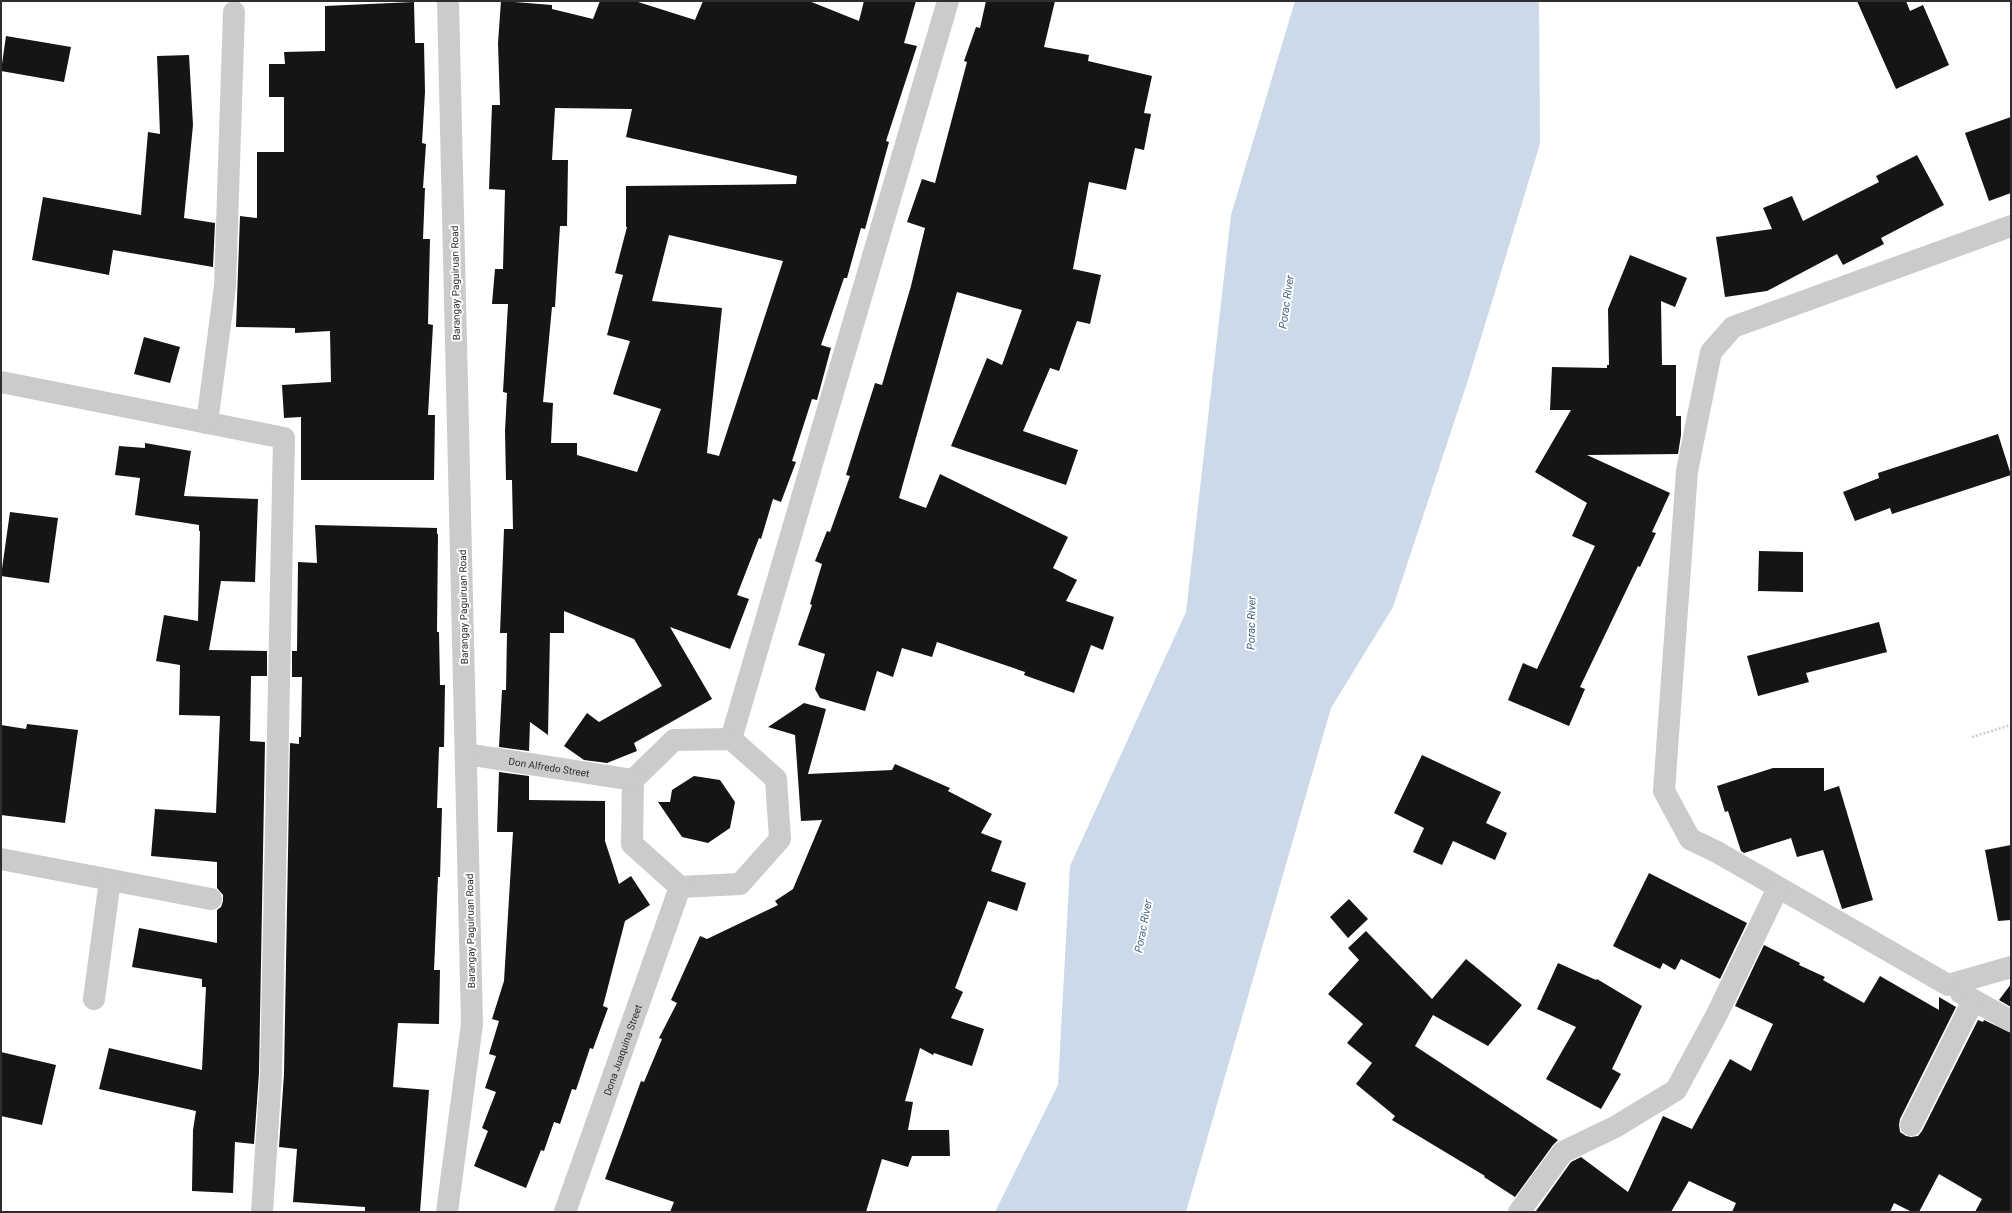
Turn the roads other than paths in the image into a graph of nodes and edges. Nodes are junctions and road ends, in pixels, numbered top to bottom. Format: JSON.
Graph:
{"nodes":[{"id":1,"x":448,"y":1,"type":"edge"},
{"id":2,"x":948,"y":1,"type":"edge"},
{"id":3,"x":234,"y":12,"type":"dead end"},
{"id":4,"x":2011,"y":226,"type":"edge"},
{"id":5,"x":1,"y":382,"type":"edge"},
{"id":6,"x":207,"y":423,"type":"junction"},
{"id":7,"x":731,"y":738,"type":"junction"},
{"id":8,"x":466,"y":754,"type":"junction"},
{"id":9,"x":633,"y":780,"type":"junction"},
{"id":10,"x":1,"y":859,"type":"edge"},
{"id":11,"x":110,"y":880,"type":"junction"},
{"id":12,"x":680,"y":887,"type":"junction"},
{"id":13,"x":1778,"y":888,"type":"junction"},
{"id":14,"x":211,"y":899,"type":"dead end"},
{"id":15,"x":2011,"y":968,"type":"edge"},
{"id":16,"x":1948,"y":985,"type":"junction"},
{"id":17,"x":94,"y":998,"type":"dead end"},
{"id":18,"x":1973,"y":1001,"type":"junction"},
{"id":19,"x":2011,"y":1021,"type":"edge"},
{"id":20,"x":1911,"y":1125,"type":"dead end"},
{"id":21,"x":262,"y":1212,"type":"edge"},
{"id":22,"x":447,"y":1212,"type":"edge"},
{"id":23,"x":566,"y":1212,"type":"edge"},
{"id":24,"x":1519,"y":1212,"type":"edge"}],
"edges":[{"from":1,"to":8,"type":"street","name":"Barangay Paguiruan Road"},
{"from":2,"to":7,"type":"street"},
{"from":3,"to":6,"type":"street"},
{"from":4,"to":13,"type":"street"},
{"from":5,"to":6,"type":"street"},
{"from":6,"to":21,"type":"street"},
{"from":7,"to":9,"type":"street"},
{"from":7,"to":12,"type":"street"},
{"from":8,"to":9,"type":"street","name":"Don Alfredo Street"},
{"from":8,"to":22,"type":"street","name":"Barangay Paguiruan Road"},
{"from":9,"to":12,"type":"street"},
{"from":10,"to":11,"type":"street"},
{"from":11,"to":14,"type":"street"},
{"from":11,"to":17,"type":"street"},
{"from":12,"to":23,"type":"street","name":"Dona Juaquina Street"},
{"from":13,"to":16,"type":"street"},
{"from":13,"to":24,"type":"street"},
{"from":15,"to":16,"type":"street"},
{"from":16,"to":18,"type":"street"},
{"from":18,"to":19,"type":"street"},
{"from":18,"to":20,"type":"street"}]}
